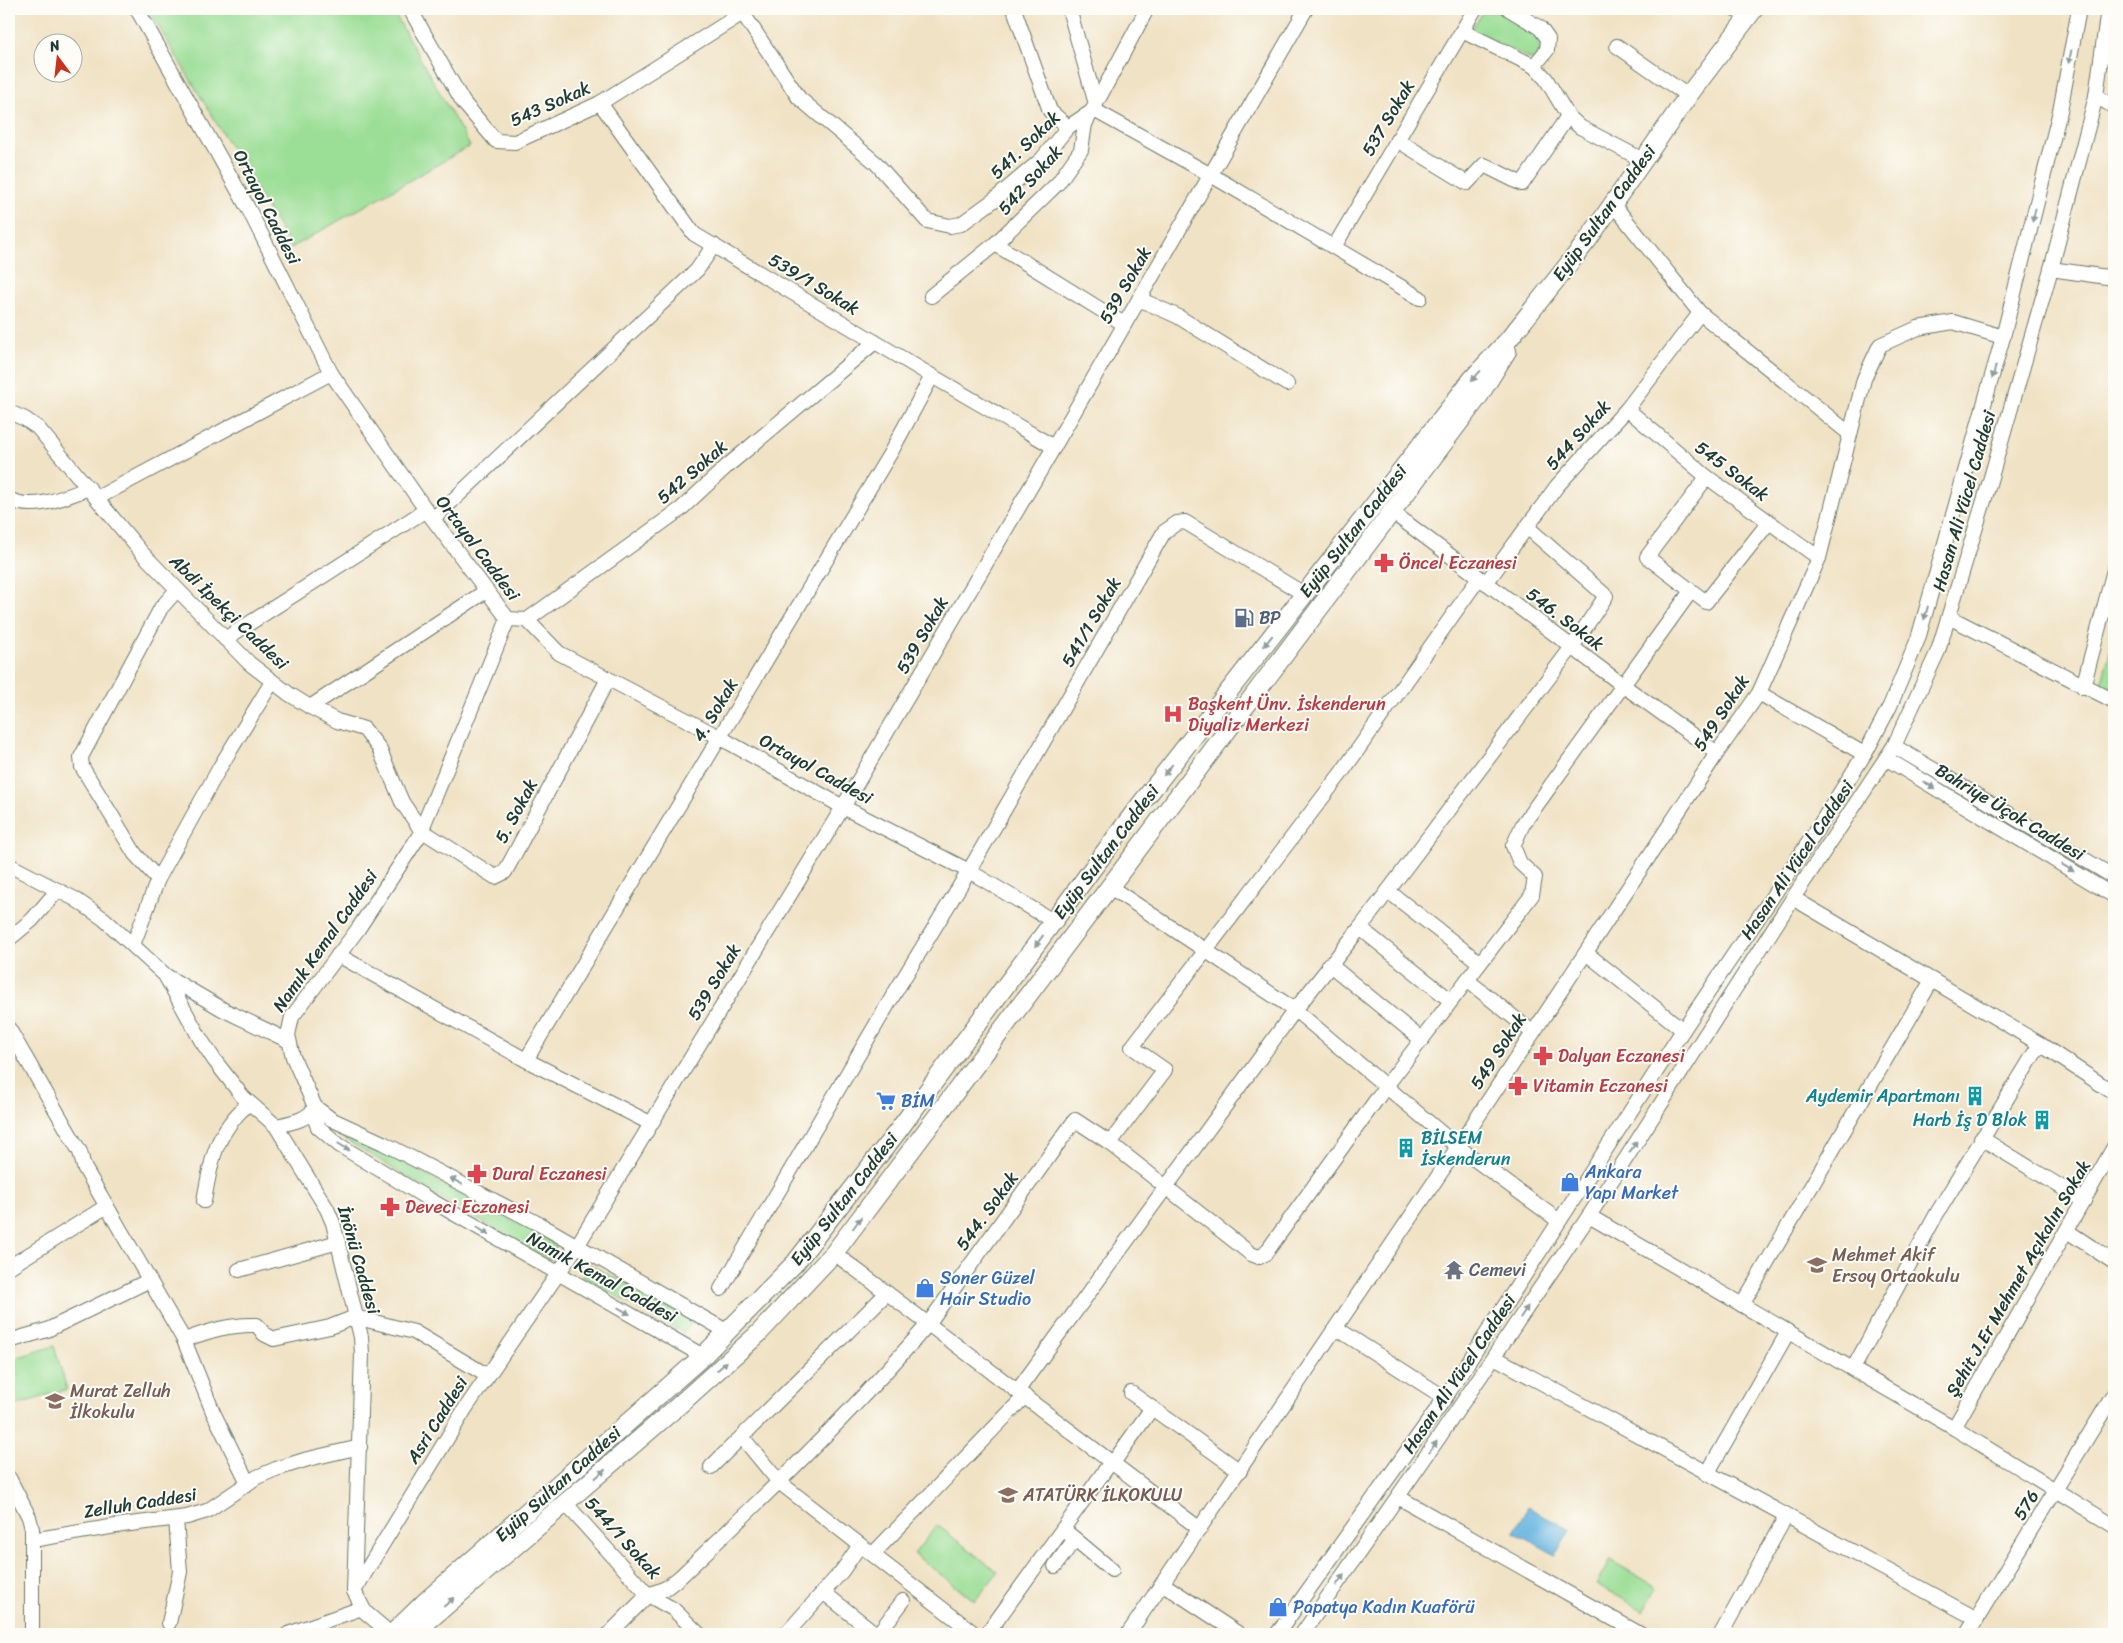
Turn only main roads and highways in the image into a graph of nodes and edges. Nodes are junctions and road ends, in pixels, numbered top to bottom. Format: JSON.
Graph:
{"nodes":[{"id":1,"x":1746,"y":11,"type":"edge"},
{"id":2,"x":1508,"y":340,"type":"junction"},
{"id":3,"x":392,"y":1634,"type":"edge"},
{"id":4,"x":413,"y":1634,"type":"edge"}],
"edges":[{"from":1,"to":2,"type":"main road","name":"Eyüp Sultan Caddesi"},
{"from":2,"to":3,"type":"main road","name":"Eyüp Sultan Caddesi","one_way":true},
{"from":4,"to":2,"type":"main road","one_way":true}]}
